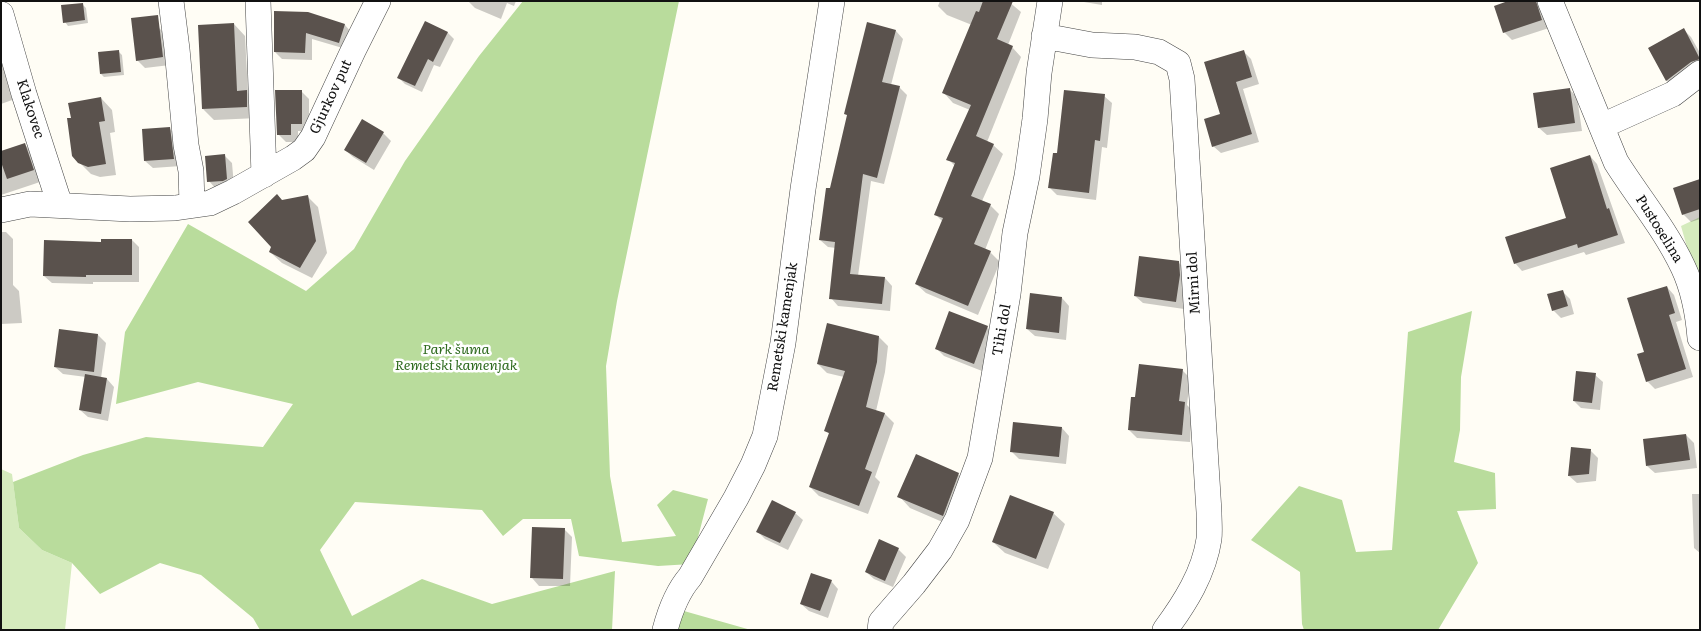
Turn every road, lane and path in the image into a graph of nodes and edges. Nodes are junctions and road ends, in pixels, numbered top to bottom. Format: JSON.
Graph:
{"nodes":[{"id":1,"x":171,"y":1,"type":"edge"},
{"id":2,"x":258,"y":1,"type":"edge"},
{"id":3,"x":378,"y":1,"type":"edge"},
{"id":4,"x":832,"y":1,"type":"edge"},
{"id":5,"x":1050,"y":1,"type":"edge"},
{"id":6,"x":1550,"y":1,"type":"edge"},
{"id":7,"x":1,"y":14,"type":"edge"},
{"id":8,"x":1044,"y":36,"type":"junction"},
{"id":9,"x":1700,"y":73,"type":"edge"},
{"id":10,"x":1602,"y":126,"type":"junction"},
{"id":11,"x":264,"y":175,"type":"junction"},
{"id":12,"x":60,"y":205,"type":"junction"},
{"id":13,"x":192,"y":205,"type":"junction"},
{"id":14,"x":1,"y":210,"type":"edge"},
{"id":15,"x":1700,"y":338,"type":"edge"},
{"id":16,"x":665,"y":630,"type":"edge"},
{"id":17,"x":880,"y":630,"type":"edge"},
{"id":18,"x":1165,"y":630,"type":"edge"}],
"edges":[{"from":1,"to":13,"type":"street"},
{"from":2,"to":11,"type":"street"},
{"from":3,"to":11,"type":"street","name":"Gjurkov put"},
{"from":4,"to":16,"type":"street","name":"Remetski kamenjak"},
{"from":5,"to":8,"type":"street","name":"Tihi dol"},
{"from":6,"to":10,"type":"street","name":"Pustoselina"},
{"from":7,"to":12,"type":"street","name":"Klakovec"},
{"from":8,"to":17,"type":"street","name":"Tihi dol"},
{"from":8,"to":18,"type":"street","name":"Mirni dol"},
{"from":9,"to":10,"type":"street"},
{"from":10,"to":15,"type":"street","name":"Pustoselina"},
{"from":11,"to":13,"type":"street","name":"Gjurkov put"},
{"from":12,"to":13,"type":"street","name":"Gjurkov put"},
{"from":12,"to":14,"type":"street","name":"Gjurkov put"}]}
